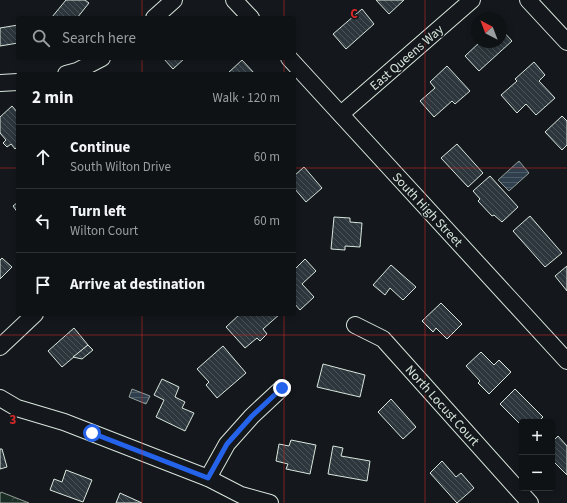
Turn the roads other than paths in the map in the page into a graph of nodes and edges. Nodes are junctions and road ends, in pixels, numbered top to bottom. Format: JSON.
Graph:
{"nodes":[{"id":1,"x":174,"y":0,"type":"edge"},
{"id":2,"x":234,"y":0,"type":"edge"},
{"id":3,"x":472,"y":0,"type":"edge"},
{"id":4,"x":528,"y":0,"type":"edge"},
{"id":5,"x":156,"y":16,"type":"edge"},
{"id":6,"x":249,"y":16,"type":"edge"},
{"id":7,"x":567,"y":42,"type":"edge"},
{"id":8,"x":98,"y":60,"type":"edge"},
{"id":9,"x":290,"y":60,"type":"edge"},
{"id":10,"x":73,"y":72,"type":"edge"},
{"id":11,"x":16,"y":82,"type":"edge"},
{"id":12,"x":0,"y":83,"type":"edge"},
{"id":13,"x":341,"y":114,"type":"junction"},
{"id":14,"x":33,"y":316,"type":"edge"},
{"id":15,"x":355,"y":325,"type":"dead end"},
{"id":16,"x":0,"y":347,"type":"edge"},
{"id":17,"x":567,"y":361,"type":"edge"},
{"id":18,"x":282,"y":388,"type":"dead end"},
{"id":19,"x":0,"y":398,"type":"edge"},
{"id":20,"x":208,"y":478,"type":"junction"},
{"id":21,"x":525,"y":500,"type":"edge"},
{"id":22,"x":270,"y":503,"type":"edge"}],
"edges":[{"from":1,"to":5,"type":"street"},
{"from":2,"to":6,"type":"street"},
{"from":3,"to":13,"type":"street","name":"East Queens Way"},
{"from":4,"to":7,"type":"street"},
{"from":8,"to":10,"type":"street"},
{"from":9,"to":13,"type":"street","name":"South High Street"},
{"from":11,"to":12,"type":"street"},
{"from":13,"to":17,"type":"street","name":"South High Street"},
{"from":14,"to":16,"type":"street"},
{"from":15,"to":21,"type":"street","name":"North Locust Court"},
{"from":18,"to":20,"type":"street"},
{"from":19,"to":20,"type":"street"},
{"from":20,"to":22,"type":"street"}]}
